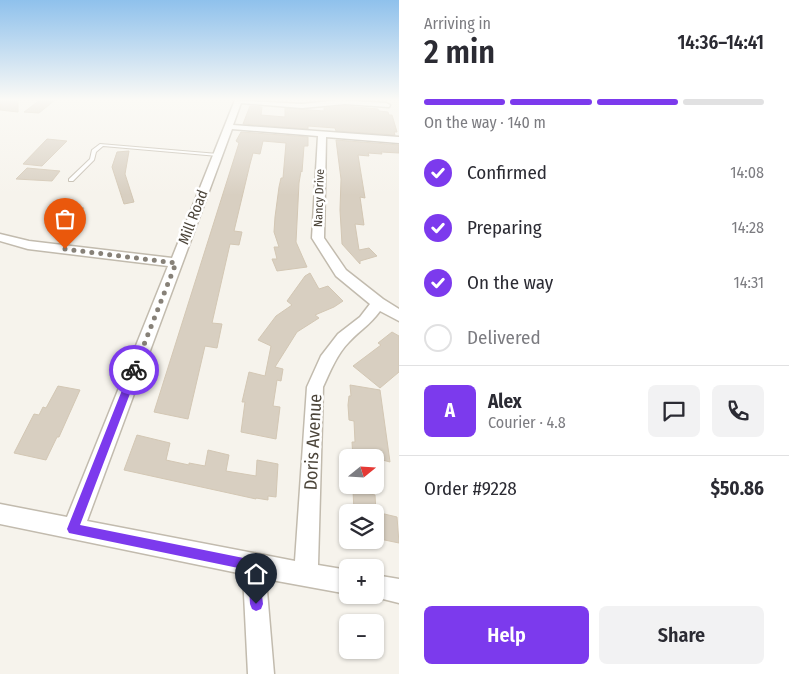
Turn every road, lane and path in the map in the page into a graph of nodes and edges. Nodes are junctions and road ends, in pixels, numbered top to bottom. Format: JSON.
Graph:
{"nodes":[{"id":1,"x":228,"y":131,"type":"edge"},
{"id":2,"x":289,"y":131,"type":"edge"},
{"id":3,"x":322,"y":134,"type":"junction"},
{"id":4,"x":399,"y":140,"type":"edge"},
{"id":5,"x":218,"y":155,"type":"junction"},
{"id":6,"x":71,"y":180,"type":"dead end"},
{"id":7,"x":0,"y":237,"type":"edge"},
{"id":8,"x":176,"y":263,"type":"junction"},
{"id":9,"x":378,"y":303,"type":"junction"},
{"id":10,"x":399,"y":316,"type":"edge"},
{"id":11,"x":0,"y":514,"type":"edge"},
{"id":12,"x":73,"y":529,"type":"junction"},
{"id":13,"x":254,"y":565,"type":"junction"},
{"id":14,"x":306,"y":574,"type":"junction"},
{"id":15,"x":339,"y":580,"type":"edge"},
{"id":16,"x":384,"y":588,"type":"edge"},
{"id":17,"x":399,"y":591,"type":"edge"},
{"id":18,"x":261,"y":674,"type":"edge"}],
"edges":[{"from":1,"to":5,"type":"street","name":"Mill Road"},
{"from":2,"to":3,"type":"street"},
{"from":3,"to":4,"type":"street"},
{"from":3,"to":9,"type":"street","name":"Nancy Drive"},
{"from":5,"to":6,"type":"lane"},
{"from":5,"to":8,"type":"street","name":"Mill Road"},
{"from":7,"to":8,"type":"street"},
{"from":8,"to":12,"type":"street","name":"Mill Road"},
{"from":9,"to":10,"type":"street","name":"Nancy Drive"},
{"from":9,"to":14,"type":"street","name":"Doris Avenue"},
{"from":11,"to":12,"type":"street"},
{"from":12,"to":13,"type":"street"},
{"from":13,"to":14,"type":"street"},
{"from":13,"to":18,"type":"street"},
{"from":14,"to":15,"type":"street"},
{"from":16,"to":17,"type":"street"}]}
